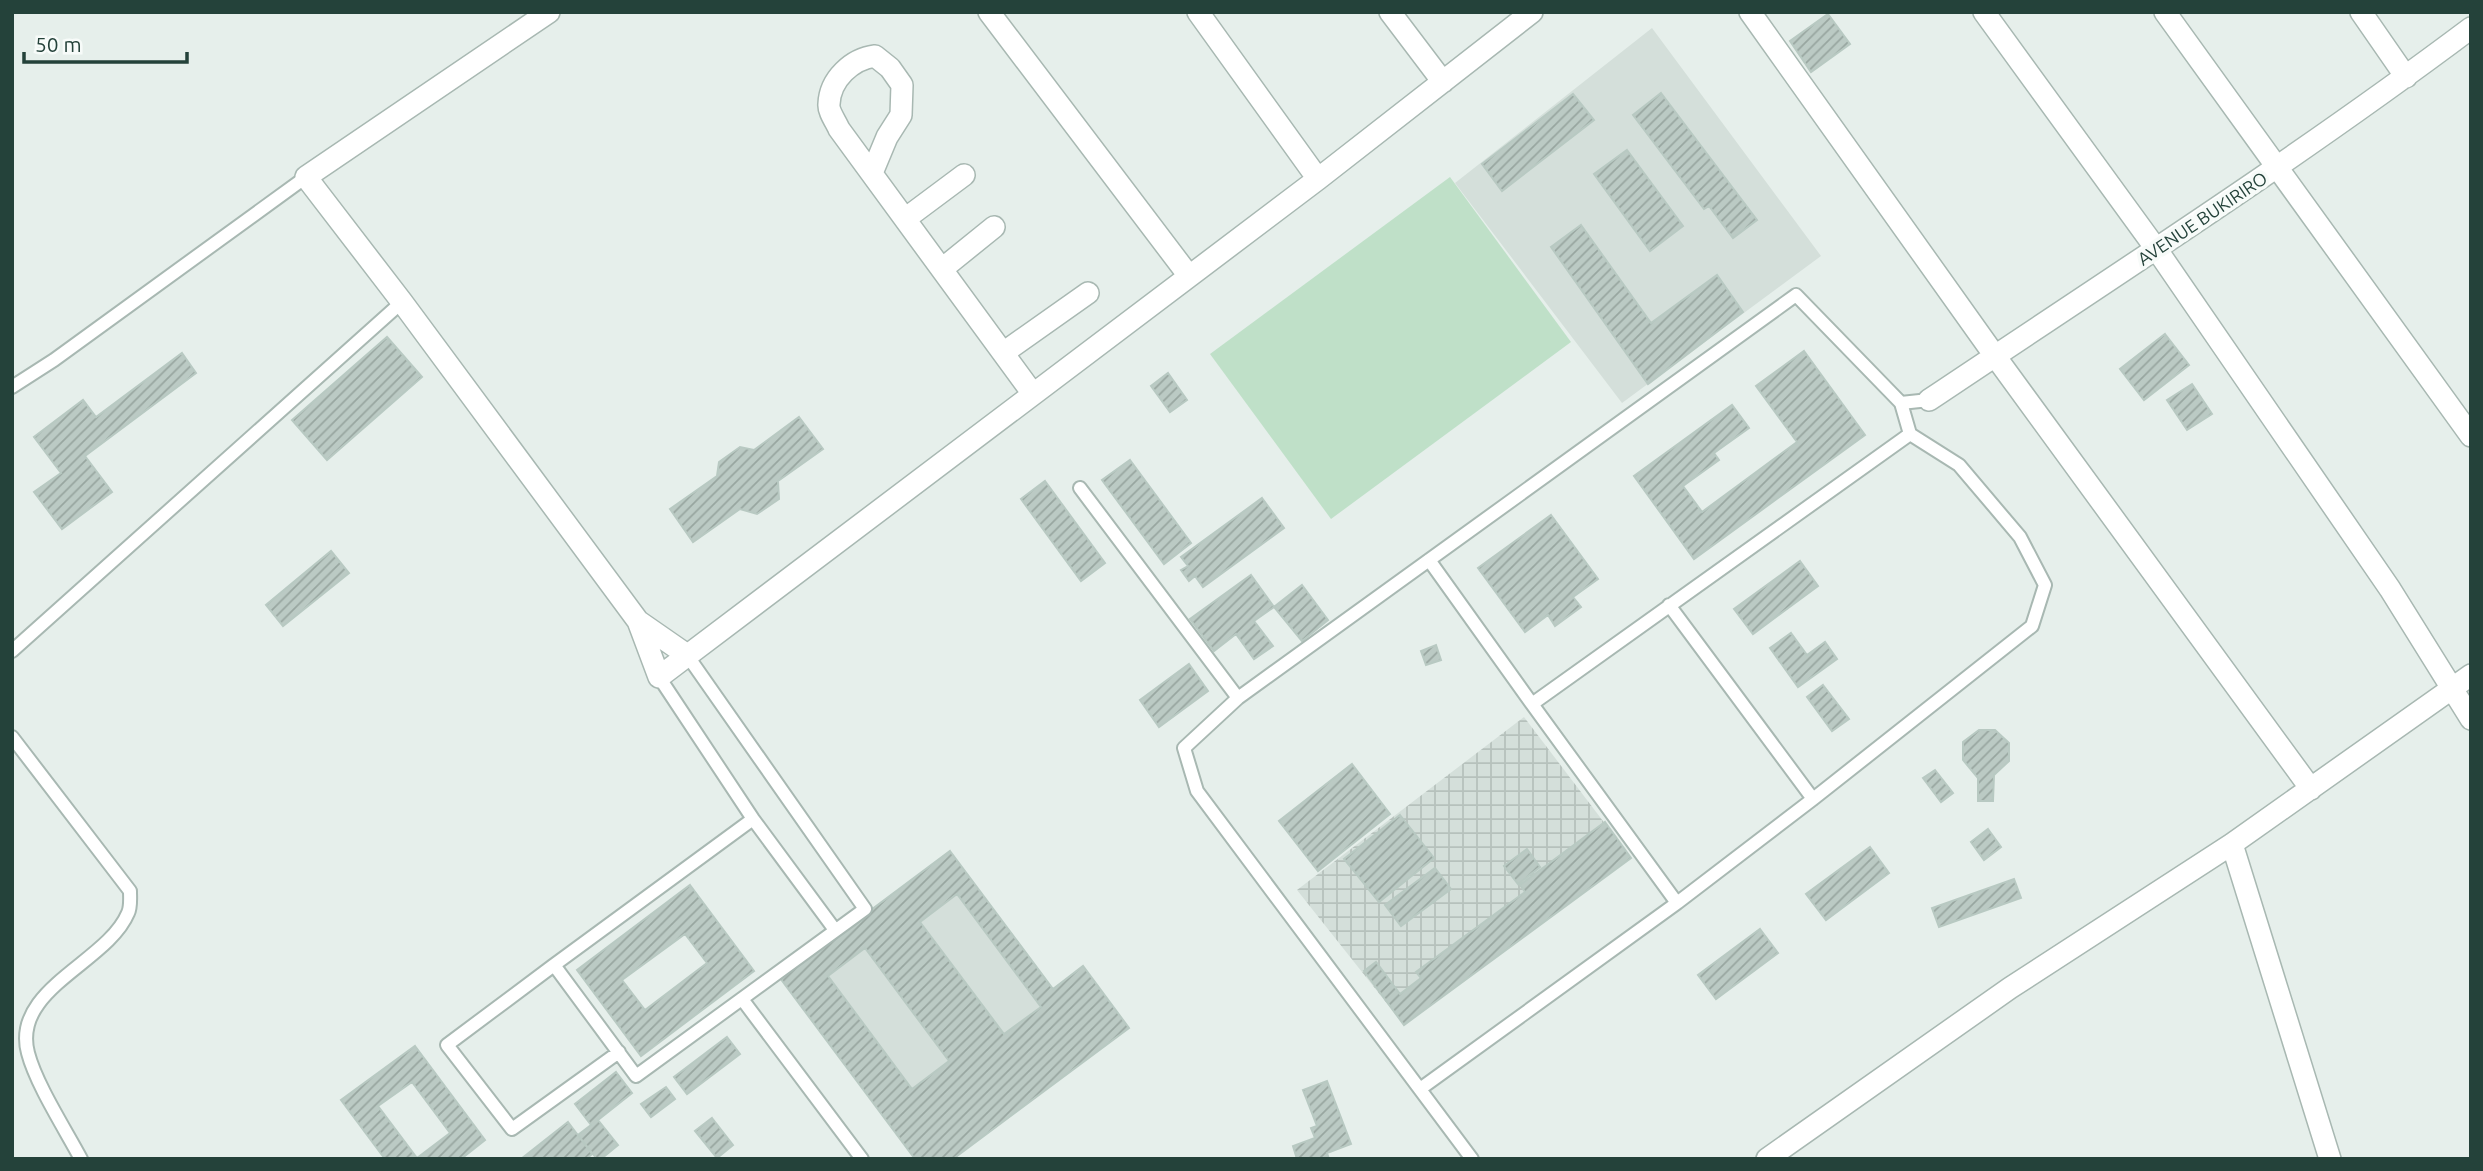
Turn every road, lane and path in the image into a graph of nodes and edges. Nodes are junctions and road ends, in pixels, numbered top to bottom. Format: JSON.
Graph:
{"nodes":[{"id":1,"x":549,"y":12,"type":"edge"},
{"id":2,"x":989,"y":12,"type":"edge"},
{"id":3,"x":1198,"y":12,"type":"edge"},
{"id":4,"x":1390,"y":12,"type":"edge"},
{"id":5,"x":1532,"y":12,"type":"edge"},
{"id":6,"x":1750,"y":12,"type":"edge"},
{"id":7,"x":1984,"y":12,"type":"edge"},
{"id":8,"x":2165,"y":12,"type":"edge"},
{"id":9,"x":2361,"y":12,"type":"edge"},
{"id":10,"x":2471,"y":29,"type":"edge"},
{"id":11,"x":2406,"y":77,"type":"junction"},
{"id":12,"x":1443,"y":82,"type":"junction"},
{"id":13,"x":2278,"y":166,"type":"junction"},
{"id":14,"x":872,"y":173,"type":"junction"},
{"id":15,"x":964,"y":175,"type":"dead end"},
{"id":16,"x":306,"y":177,"type":"junction"},
{"id":17,"x":1318,"y":179,"type":"junction"},
{"id":18,"x":905,"y":219,"type":"junction"},
{"id":19,"x":994,"y":227,"type":"dead end"},
{"id":20,"x":2157,"y":250,"type":"junction"},
{"id":21,"x":942,"y":269,"type":"junction"},
{"id":22,"x":1189,"y":276,"type":"junction"},
{"id":23,"x":1088,"y":293,"type":"dead end"},
{"id":24,"x":402,"y":302,"type":"junction"},
{"id":25,"x":1003,"y":353,"type":"junction"},
{"id":26,"x":1995,"y":356,"type":"junction"},
{"id":27,"x":12,"y":387,"type":"edge"},
{"id":28,"x":1033,"y":394,"type":"junction"},
{"id":29,"x":1929,"y":400,"type":"joint"},
{"id":30,"x":1901,"y":403,"type":"junction"},
{"id":31,"x":1910,"y":435,"type":"junction"},
{"id":32,"x":2471,"y":436,"type":"edge"},
{"id":33,"x":1080,"y":488,"type":"dead end"},
{"id":34,"x":1430,"y":560,"type":"junction"},
{"id":35,"x":1669,"y":605,"type":"junction"},
{"id":36,"x":638,"y":621,"type":"junction"},
{"id":37,"x":12,"y":651,"type":"edge"},
{"id":38,"x":687,"y":655,"type":"junction"},
{"id":39,"x":2471,"y":675,"type":"edge"},
{"id":40,"x":659,"y":677,"type":"junction"},
{"id":41,"x":2451,"y":689,"type":"junction"},
{"id":42,"x":1238,"y":698,"type":"junction"},
{"id":43,"x":1532,"y":704,"type":"junction"},
{"id":44,"x":2471,"y":719,"type":"edge"},
{"id":45,"x":12,"y":737,"type":"edge"},
{"id":46,"x":2311,"y":789,"type":"junction"},
{"id":47,"x":1813,"y":799,"type":"junction"},
{"id":48,"x":753,"y":819,"type":"junction"},
{"id":49,"x":2232,"y":845,"type":"junction"},
{"id":50,"x":1677,"y":903,"type":"junction"},
{"id":51,"x":835,"y":930,"type":"junction"},
{"id":52,"x":554,"y":965,"type":"junction"},
{"id":53,"x":742,"y":999,"type":"junction"},
{"id":54,"x":619,"y":1052,"type":"junction"},
{"id":55,"x":1420,"y":1089,"type":"junction"},
{"id":56,"x":81,"y":1159,"type":"edge"},
{"id":57,"x":862,"y":1159,"type":"edge"},
{"id":58,"x":1472,"y":1159,"type":"edge"},
{"id":59,"x":1767,"y":1159,"type":"edge"},
{"id":60,"x":2330,"y":1159,"type":"edge"}],
"edges":[{"from":1,"to":16,"type":"street"},
{"from":2,"to":22,"type":"street"},
{"from":3,"to":17,"type":"street"},
{"from":4,"to":12,"type":"street"},
{"from":5,"to":12,"type":"street"},
{"from":6,"to":26,"type":"street"},
{"from":7,"to":20,"type":"street"},
{"from":8,"to":13,"type":"street"},
{"from":9,"to":11,"type":"street"},
{"from":10,"to":11,"type":"street","name":"AVENUE BUKIRIRO"},
{"from":11,"to":13,"type":"street","name":"AVENUE BUKIRIRO"},
{"from":12,"to":17,"type":"street"},
{"from":13,"to":20,"type":"street","name":"AVENUE BUKIRIRO"},
{"from":13,"to":32,"type":"street"},
{"from":14,"to":14,"type":"street"},
{"from":14,"to":18,"type":"street"},
{"from":15,"to":18,"type":"street"},
{"from":16,"to":24,"type":"street"},
{"from":16,"to":27,"type":"lane"},
{"from":17,"to":22,"type":"street"},
{"from":18,"to":21,"type":"street"},
{"from":19,"to":21,"type":"street"},
{"from":20,"to":26,"type":"street","name":"AVENUE BUKIRIRO"},
{"from":20,"to":41,"type":"street"},
{"from":21,"to":25,"type":"street"},
{"from":22,"to":28,"type":"street"},
{"from":23,"to":25,"type":"street"},
{"from":24,"to":36,"type":"street"},
{"from":24,"to":37,"type":"lane"},
{"from":25,"to":28,"type":"street"},
{"from":26,"to":29,"type":"street","name":"AVENUE BUKIRIRO"},
{"from":26,"to":46,"type":"street"},
{"from":28,"to":38,"type":"street"},
{"from":29,"to":30,"type":"lane"},
{"from":30,"to":31,"type":"lane"},
{"from":30,"to":34,"type":"lane"},
{"from":31,"to":35,"type":"lane"},
{"from":31,"to":47,"type":"lane"},
{"from":33,"to":42,"type":"lane"},
{"from":34,"to":42,"type":"lane"},
{"from":34,"to":43,"type":"lane"},
{"from":35,"to":43,"type":"lane"},
{"from":35,"to":47,"type":"lane"},
{"from":36,"to":38,"type":"street"},
{"from":36,"to":40,"type":"street"},
{"from":38,"to":40,"type":"street"},
{"from":38,"to":51,"type":"lane"},
{"from":39,"to":41,"type":"street"},
{"from":40,"to":48,"type":"lane"},
{"from":41,"to":44,"type":"street"},
{"from":41,"to":46,"type":"street"},
{"from":42,"to":55,"type":"lane"},
{"from":43,"to":50,"type":"lane"},
{"from":45,"to":56,"type":"lane"},
{"from":46,"to":49,"type":"street"},
{"from":47,"to":50,"type":"lane"},
{"from":48,"to":51,"type":"lane"},
{"from":48,"to":52,"type":"lane"},
{"from":49,"to":59,"type":"street"},
{"from":49,"to":60,"type":"street"},
{"from":50,"to":55,"type":"lane"},
{"from":51,"to":53,"type":"lane"},
{"from":52,"to":54,"type":"lane"},
{"from":52,"to":54,"type":"lane"},
{"from":53,"to":54,"type":"lane"},
{"from":53,"to":57,"type":"lane"},
{"from":55,"to":58,"type":"lane"}]}
